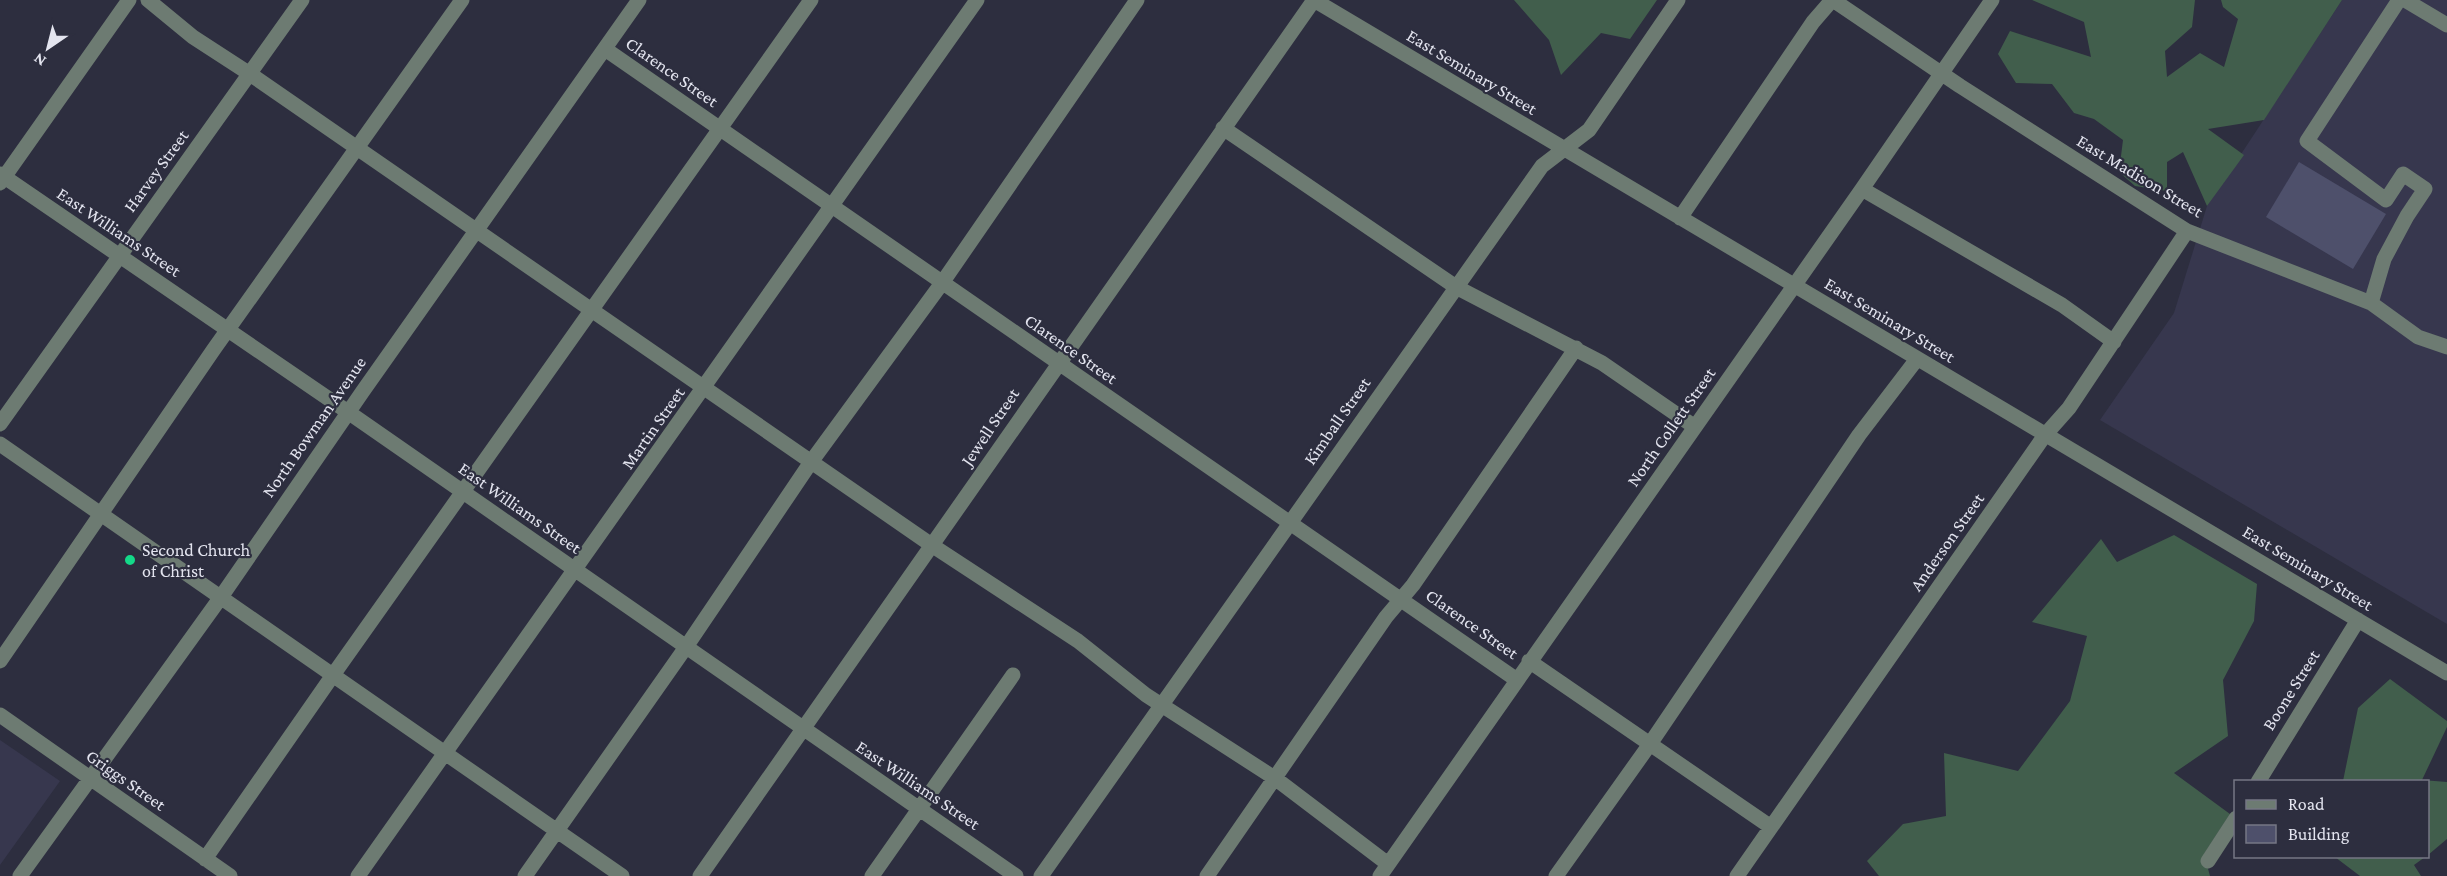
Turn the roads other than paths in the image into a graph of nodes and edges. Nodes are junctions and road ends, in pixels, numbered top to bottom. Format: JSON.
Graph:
{"nodes":[{"id":1,"x":129,"y":0,"type":"edge"},
{"id":2,"x":148,"y":0,"type":"edge"},
{"id":3,"x":302,"y":0,"type":"edge"},
{"id":4,"x":462,"y":0,"type":"edge"},
{"id":5,"x":639,"y":0,"type":"edge"},
{"id":6,"x":811,"y":0,"type":"edge"},
{"id":7,"x":977,"y":0,"type":"edge"},
{"id":8,"x":1137,"y":0,"type":"edge"},
{"id":9,"x":1314,"y":0,"type":"edge"},
{"id":10,"x":1678,"y":0,"type":"edge"},
{"id":11,"x":1833,"y":0,"type":"edge"},
{"id":12,"x":1992,"y":0,"type":"edge"},
{"id":13,"x":2399,"y":0,"type":"edge"},
{"id":14,"x":2405,"y":0,"type":"edge"},
{"id":15,"x":2447,"y":25,"type":"edge"},
{"id":16,"x":605,"y":49,"type":"junction"},
{"id":17,"x":250,"y":74,"type":"junction"},
{"id":18,"x":1940,"y":74,"type":"junction"},
{"id":19,"x":1222,"y":128,"type":"junction"},
{"id":20,"x":719,"y":129,"type":"junction"},
{"id":21,"x":356,"y":147,"type":"junction"},
{"id":22,"x":1564,"y":149,"type":"junction"},
{"id":23,"x":2,"y":178,"type":"edge"},
{"id":24,"x":1862,"y":189,"type":"junction"},
{"id":25,"x":832,"y":207,"type":"junction"},
{"id":26,"x":1680,"y":218,"type":"junction"},
{"id":27,"x":476,"y":230,"type":"junction"},
{"id":28,"x":2187,"y":231,"type":"junction"},
{"id":29,"x":118,"y":256,"type":"junction"},
{"id":30,"x":942,"y":283,"type":"junction"},
{"id":31,"x":1794,"y":286,"type":"junction"},
{"id":32,"x":1456,"y":287,"type":"junction"},
{"id":33,"x":2371,"y":303,"type":"junction"},
{"id":34,"x":593,"y":310,"type":"junction"},
{"id":35,"x":228,"y":330,"type":"junction"},
{"id":36,"x":2114,"y":342,"type":"junction"},
{"id":37,"x":2447,"y":347,"type":"edge"},
{"id":38,"x":1576,"y":348,"type":"junction"},
{"id":39,"x":1917,"y":359,"type":"junction"},
{"id":40,"x":1057,"y":363,"type":"junction"},
{"id":41,"x":705,"y":388,"type":"junction"},
{"id":42,"x":348,"y":412,"type":"junction"},
{"id":43,"x":0,"y":424,"type":"edge"},
{"id":44,"x":1695,"y":427,"type":"junction"},
{"id":45,"x":2045,"y":435,"type":"junction"},
{"id":46,"x":0,"y":444,"type":"edge"},
{"id":47,"x":811,"y":462,"type":"junction"},
{"id":48,"x":462,"y":492,"type":"junction"},
{"id":49,"x":100,"y":513,"type":"junction"},
{"id":50,"x":1289,"y":522,"type":"junction"},
{"id":51,"x":933,"y":546,"type":"junction"},
{"id":52,"x":575,"y":570,"type":"junction"},
{"id":53,"x":220,"y":597,"type":"junction"},
{"id":54,"x":1402,"y":600,"type":"junction"},
{"id":55,"x":2358,"y":620,"type":"junction"},
{"id":56,"x":686,"y":647,"type":"junction"},
{"id":57,"x":0,"y":661,"type":"edge"},
{"id":58,"x":1529,"y":661,"type":"junction"},
{"id":59,"x":2447,"y":673,"type":"edge"},
{"id":60,"x":333,"y":675,"type":"junction"},
{"id":61,"x":1013,"y":675,"type":"dead end"},
{"id":62,"x":1516,"y":680,"type":"junction"},
{"id":63,"x":1162,"y":706,"type":"junction"},
{"id":64,"x":0,"y":715,"type":"edge"},
{"id":65,"x":802,"y":729,"type":"junction"},
{"id":66,"x":1650,"y":744,"type":"junction"},
{"id":67,"x":444,"y":752,"type":"junction"},
{"id":68,"x":89,"y":778,"type":"junction"},
{"id":69,"x":1276,"y":779,"type":"junction"},
{"id":70,"x":2259,"y":780,"type":"edge"},
{"id":71,"x":919,"y":809,"type":"junction"},
{"id":72,"x":2234,"y":820,"type":"edge"},
{"id":73,"x":1772,"y":827,"type":"junction"},
{"id":74,"x":557,"y":831,"type":"junction"},
{"id":75,"x":205,"y":859,"type":"junction"},
{"id":76,"x":2208,"y":861,"type":"dead end"},
{"id":77,"x":1384,"y":870,"type":"edge"},
{"id":78,"x":20,"y":876,"type":"edge"},
{"id":79,"x":230,"y":876,"type":"edge"},
{"id":80,"x":358,"y":876,"type":"edge"},
{"id":81,"x":525,"y":876,"type":"edge"},
{"id":82,"x":622,"y":876,"type":"edge"},
{"id":83,"x":700,"y":876,"type":"edge"},
{"id":84,"x":872,"y":876,"type":"edge"},
{"id":85,"x":1016,"y":876,"type":"edge"},
{"id":86,"x":1041,"y":876,"type":"edge"},
{"id":87,"x":1207,"y":876,"type":"edge"},
{"id":88,"x":1556,"y":876,"type":"edge"},
{"id":89,"x":1737,"y":876,"type":"edge"}],
"edges":[{"from":1,"to":23,"type":"street"},
{"from":2,"to":17,"type":"street"},
{"from":3,"to":17,"type":"street","name":"Harvey Street"},
{"from":4,"to":21,"type":"street"},
{"from":5,"to":16,"type":"street","name":"North Bowman Avenue"},
{"from":6,"to":20,"type":"street"},
{"from":7,"to":25,"type":"street","name":"Martin Street"},
{"from":8,"to":30,"type":"street"},
{"from":9,"to":19,"type":"street","name":"Jewell Street"},
{"from":9,"to":22,"type":"street","name":"East Seminary Street"},
{"from":10,"to":22,"type":"street","name":"Kimball Street"},
{"from":11,"to":18,"type":"street","name":"East Madison Street"},
{"from":11,"to":26,"type":"street"},
{"from":12,"to":18,"type":"street","name":"North Collett Street"},
{"from":13,"to":33,"type":"street"},
{"from":14,"to":15,"type":"street"},
{"from":16,"to":20,"type":"street","name":"Clarence Street"},
{"from":16,"to":27,"type":"street","name":"North Bowman Avenue"},
{"from":17,"to":21,"type":"street"},
{"from":17,"to":29,"type":"street","name":"Harvey Street"},
{"from":18,"to":24,"type":"street","name":"North Collett Street"},
{"from":18,"to":28,"type":"street","name":"East Madison Street"},
{"from":19,"to":32,"type":"street"},
{"from":19,"to":40,"type":"street","name":"Jewell Street"},
{"from":20,"to":25,"type":"street","name":"Clarence Street"},
{"from":20,"to":34,"type":"street"},
{"from":21,"to":27,"type":"street"},
{"from":21,"to":35,"type":"street"},
{"from":22,"to":26,"type":"street","name":"East Seminary Street"},
{"from":22,"to":32,"type":"street","name":"Kimball Street"},
{"from":23,"to":29,"type":"street","name":"East Williams Street"},
{"from":24,"to":31,"type":"street","name":"North Collett Street"},
{"from":24,"to":36,"type":"street"},
{"from":25,"to":30,"type":"street","name":"Clarence Street"},
{"from":25,"to":41,"type":"street","name":"Martin Street"},
{"from":26,"to":31,"type":"street","name":"East Seminary Street"},
{"from":27,"to":34,"type":"street"},
{"from":27,"to":42,"type":"street","name":"North Bowman Avenue"},
{"from":28,"to":33,"type":"street","name":"East Madison Street"},
{"from":28,"to":36,"type":"street","name":"Anderson Street"},
{"from":29,"to":35,"type":"street","name":"East Williams Street"},
{"from":29,"to":43,"type":"street","name":"Harvey Street"},
{"from":30,"to":40,"type":"street","name":"Clarence Street"},
{"from":30,"to":47,"type":"street"},
{"from":31,"to":39,"type":"street","name":"East Seminary Street"},
{"from":31,"to":44,"type":"street","name":"North Collett Street"},
{"from":32,"to":38,"type":"street"},
{"from":32,"to":50,"type":"street","name":"Kimball Street"},
{"from":33,"to":37,"type":"street","name":"East Madison Street"},
{"from":34,"to":41,"type":"street"},
{"from":34,"to":48,"type":"street"},
{"from":35,"to":42,"type":"street","name":"East Williams Street"},
{"from":35,"to":49,"type":"street"},
{"from":36,"to":45,"type":"street","name":"Anderson Street"},
{"from":38,"to":44,"type":"street"},
{"from":38,"to":54,"type":"street"},
{"from":39,"to":45,"type":"street","name":"East Seminary Street"},
{"from":39,"to":66,"type":"street"},
{"from":40,"to":50,"type":"street","name":"Clarence Street"},
{"from":40,"to":51,"type":"street","name":"Jewell Street"},
{"from":41,"to":47,"type":"street"},
{"from":41,"to":52,"type":"street","name":"Martin Street"},
{"from":42,"to":48,"type":"street","name":"East Williams Street"},
{"from":42,"to":53,"type":"street","name":"North Bowman Avenue"},
{"from":44,"to":58,"type":"street","name":"North Collett Street"},
{"from":45,"to":55,"type":"street","name":"East Seminary Street"},
{"from":45,"to":73,"type":"street","name":"Anderson Street"},
{"from":46,"to":49,"type":"street"},
{"from":47,"to":51,"type":"street"},
{"from":47,"to":56,"type":"street"},
{"from":48,"to":52,"type":"street","name":"East Williams Street"},
{"from":48,"to":60,"type":"street"},
{"from":49,"to":53,"type":"street"},
{"from":49,"to":57,"type":"street"},
{"from":50,"to":54,"type":"street","name":"Clarence Street"},
{"from":50,"to":63,"type":"street","name":"Kimball Street"},
{"from":51,"to":63,"type":"street"},
{"from":51,"to":65,"type":"street","name":"Jewell Street"},
{"from":52,"to":56,"type":"street","name":"East Williams Street"},
{"from":52,"to":67,"type":"street","name":"Martin Street"},
{"from":53,"to":60,"type":"street"},
{"from":53,"to":68,"type":"street","name":"North Bowman Avenue"},
{"from":54,"to":62,"type":"street","name":"Clarence Street"},
{"from":54,"to":69,"type":"street"},
{"from":55,"to":59,"type":"street","name":"East Seminary Street"},
{"from":55,"to":70,"type":"street","name":"Boone Street"},
{"from":56,"to":65,"type":"street","name":"East Williams Street"},
{"from":56,"to":74,"type":"street"},
{"from":58,"to":62,"type":"street","name":"North Collett Street"},
{"from":58,"to":66,"type":"street"},
{"from":60,"to":67,"type":"street"},
{"from":60,"to":75,"type":"street"},
{"from":61,"to":71,"type":"street"},
{"from":62,"to":77,"type":"street","name":"North Collett Street"},
{"from":63,"to":69,"type":"street"},
{"from":63,"to":86,"type":"street","name":"Kimball Street"},
{"from":64,"to":68,"type":"street","name":"Griggs Street"},
{"from":65,"to":71,"type":"street","name":"East Williams Street"},
{"from":65,"to":83,"type":"street","name":"Jewell Street"},
{"from":66,"to":73,"type":"street"},
{"from":66,"to":88,"type":"street"},
{"from":67,"to":74,"type":"street"},
{"from":67,"to":80,"type":"street","name":"Martin Street"},
{"from":68,"to":75,"type":"street","name":"Griggs Street"},
{"from":68,"to":78,"type":"street","name":"North Bowman Avenue"},
{"from":69,"to":77,"type":"street"},
{"from":69,"to":87,"type":"street"},
{"from":71,"to":84,"type":"street"},
{"from":71,"to":85,"type":"street","name":"East Williams Street"},
{"from":72,"to":76,"type":"street"},
{"from":73,"to":89,"type":"street","name":"Anderson Street"},
{"from":74,"to":81,"type":"street"},
{"from":74,"to":82,"type":"street"},
{"from":75,"to":79,"type":"street","name":"Griggs Street"}]}
